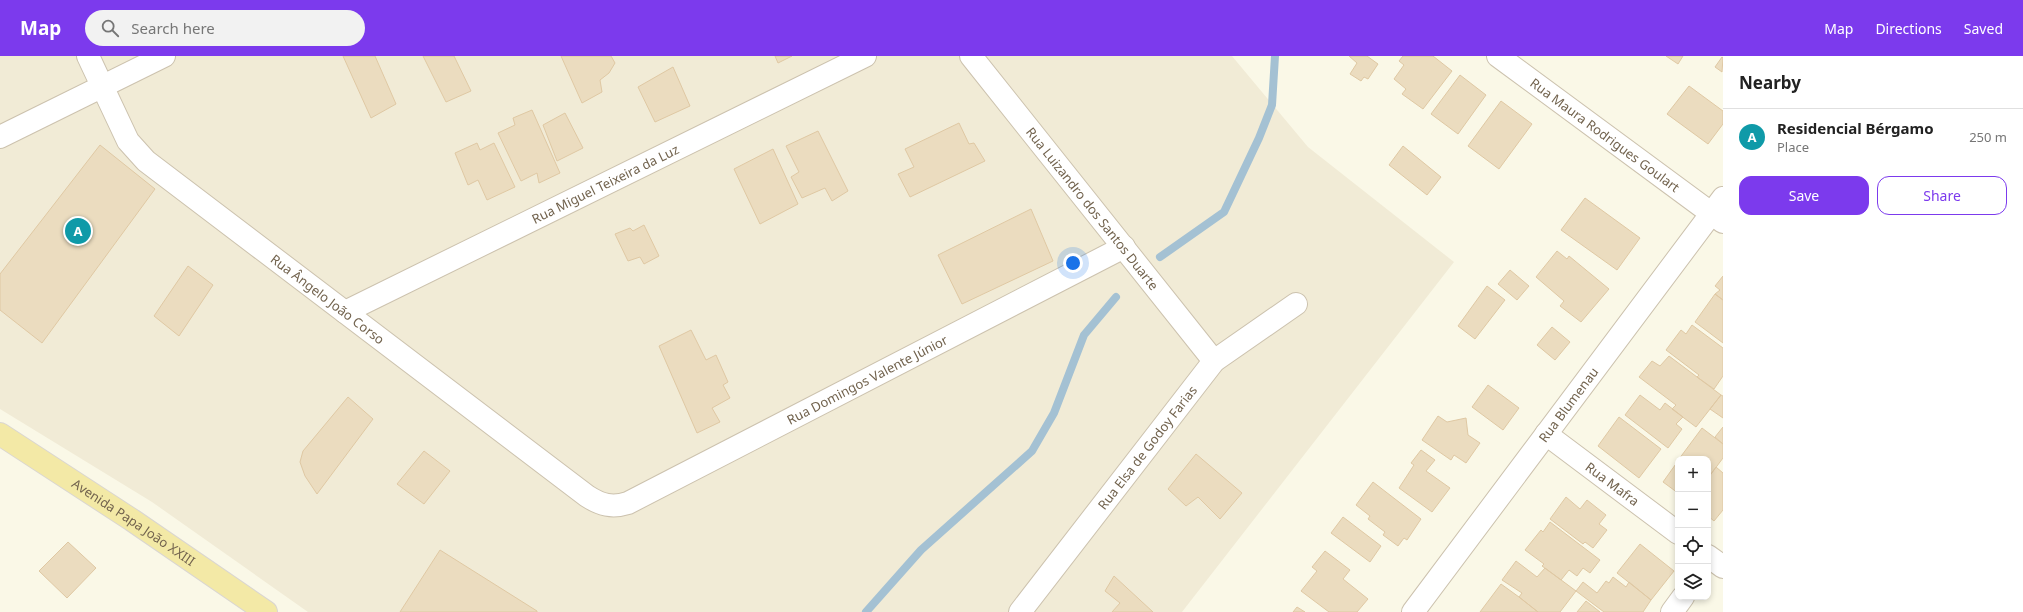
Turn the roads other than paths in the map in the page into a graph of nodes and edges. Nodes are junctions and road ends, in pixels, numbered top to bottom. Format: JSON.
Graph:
{"nodes":[{"id":1,"x":88,"y":56,"type":"edge"},
{"id":2,"x":164,"y":56,"type":"edge"},
{"id":3,"x":865,"y":56,"type":"edge"},
{"id":4,"x":971,"y":56,"type":"edge"},
{"id":5,"x":1498,"y":56,"type":"edge"},
{"id":6,"x":102,"y":86,"type":"junction"},
{"id":7,"x":0,"y":137,"type":"edge"},
{"id":8,"x":1719,"y":211,"type":"edge"},
{"id":9,"x":1124,"y":247,"type":"junction"},
{"id":10,"x":1296,"y":304,"type":"dead end"},
{"id":11,"x":345,"y":312,"type":"junction"},
{"id":12,"x":1214,"y":361,"type":"junction"},
{"id":13,"x":0,"y":434,"type":"edge"},
{"id":14,"x":1546,"y":434,"type":"junction"},
{"id":15,"x":608,"y":506,"type":"joint"},
{"id":16,"x":1675,"y":532,"type":"edge"},
{"id":17,"x":1681,"y":600,"type":"edge"},
{"id":18,"x":266,"y":612,"type":"edge"},
{"id":19,"x":1020,"y":612,"type":"edge"},
{"id":20,"x":1413,"y":612,"type":"edge"},
{"id":21,"x":1672,"y":612,"type":"edge"}],
"edges":[{"from":1,"to":6,"type":"street","name":"Rua Ângelo João Corso"},
{"from":2,"to":6,"type":"street"},
{"from":3,"to":11,"type":"street","name":"Rua Miguel Teixeira da Luz"},
{"from":4,"to":9,"type":"street","name":"Rua Luizandro dos Santos Duarte"},
{"from":5,"to":8,"type":"street","name":"Rua Maura Rodrigues Goulart"},
{"from":6,"to":7,"type":"street"},
{"from":6,"to":11,"type":"street","name":"Rua Ângelo João Corso"},
{"from":8,"to":14,"type":"street","name":"Rua Blumenau"},
{"from":9,"to":12,"type":"street","name":"Rua Luizandro dos Santos Duarte"},
{"from":9,"to":15,"type":"street","name":"Rua Domingos Valente Júnior"},
{"from":10,"to":12,"type":"street","name":"Rua Elsa de Godoy Farias"},
{"from":11,"to":15,"type":"street","name":"Rua Ângelo João Corso"},
{"from":12,"to":19,"type":"street","name":"Rua Elsa de Godoy Farias"},
{"from":13,"to":18,"type":"main road","name":"Avenida Papa João XXIII"},
{"from":14,"to":16,"type":"street","name":"Rua Mafra"},
{"from":14,"to":20,"type":"street","name":"Rua Blumenau"},
{"from":17,"to":21,"type":"street"}]}
